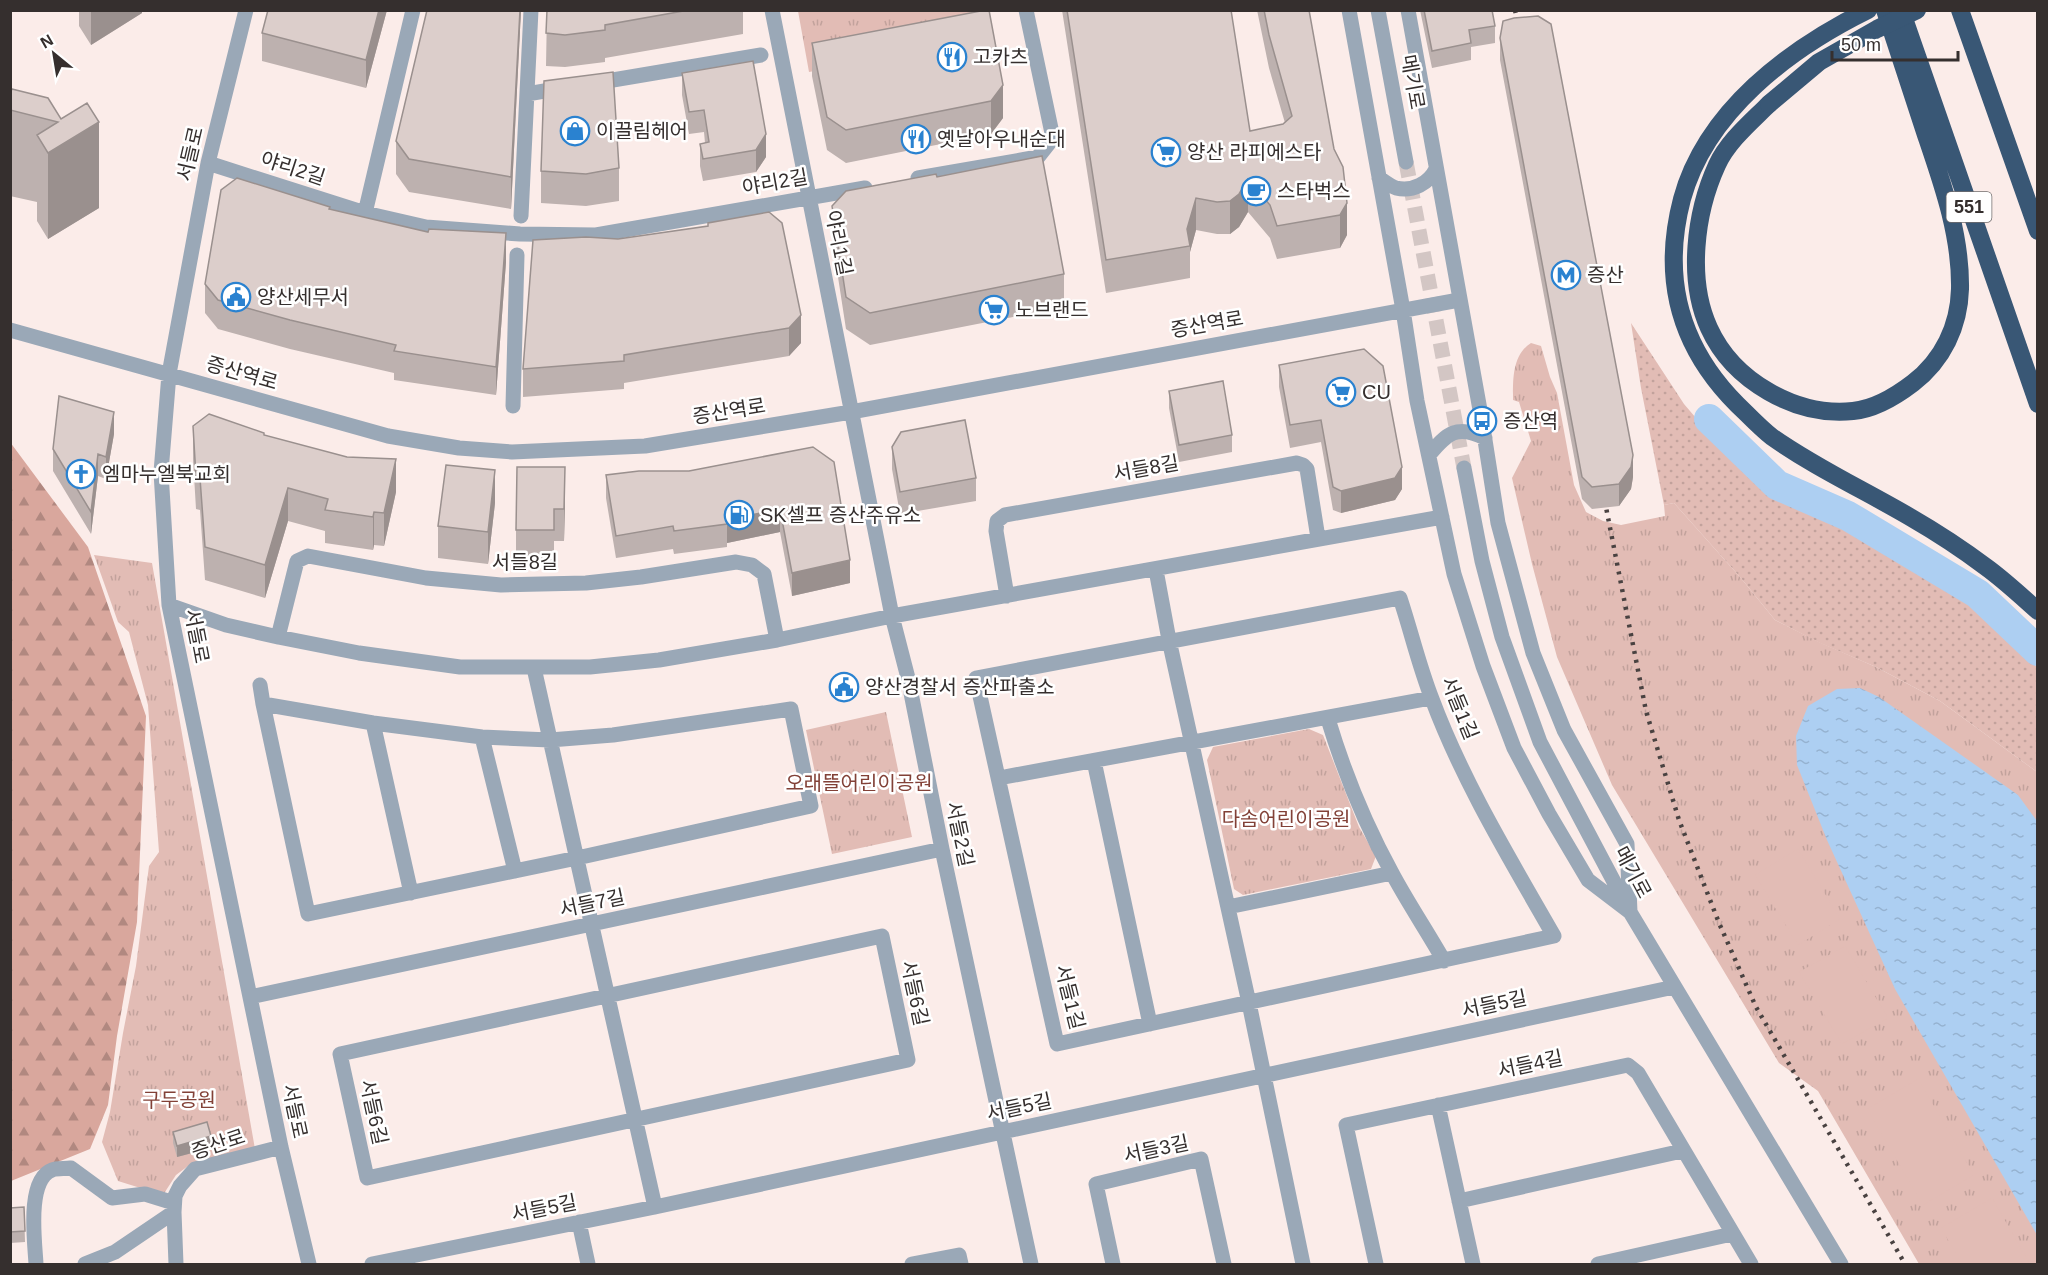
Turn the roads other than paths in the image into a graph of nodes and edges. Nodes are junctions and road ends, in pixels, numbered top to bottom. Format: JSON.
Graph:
{"nodes":[{"id":1,"x":246,"y":10,"type":"edge"},
{"id":2,"x":413,"y":10,"type":"edge"},
{"id":3,"x":531,"y":10,"type":"edge"},
{"id":4,"x":772,"y":10,"type":"edge"},
{"id":5,"x":1026,"y":10,"type":"edge"},
{"id":6,"x":1349,"y":10,"type":"edge"},
{"id":7,"x":1378,"y":10,"type":"edge"},
{"id":8,"x":1408,"y":10,"type":"edge"},
{"id":9,"x":1868,"y":10,"type":"edge"},
{"id":10,"x":1885,"y":10,"type":"edge"},
{"id":11,"x":1901,"y":10,"type":"edge"},
{"id":12,"x":1917,"y":10,"type":"edge"},
{"id":13,"x":1960,"y":10,"type":"edge"},
{"id":14,"x":761,"y":55,"type":"dead end"},
{"id":15,"x":526,"y":94,"type":"junction"},
{"id":16,"x":1406,"y":162,"type":"tunnel mouth"},
{"id":17,"x":208,"y":163,"type":"junction"},
{"id":18,"x":1436,"y":169,"type":"junction"},
{"id":19,"x":1379,"y":178,"type":"junction"},
{"id":20,"x":900,"y":182,"type":"edge"},
{"id":21,"x":878,"y":186,"type":"edge"},
{"id":22,"x":809,"y":198,"type":"junction"},
{"id":23,"x":365,"y":213,"type":"junction"},
{"id":24,"x":520,"y":216,"type":"dead end"},
{"id":25,"x":2037,"y":231,"type":"edge"},
{"id":26,"x":517,"y":255,"type":"dead end"},
{"id":27,"x":1459,"y":300,"type":"junction"},
{"id":28,"x":1403,"y":310,"type":"junction"},
{"id":29,"x":10,"y":330,"type":"edge"},
{"id":30,"x":168,"y":374,"type":"junction"},
{"id":31,"x":2037,"y":404,"type":"edge"},
{"id":32,"x":513,"y":406,"type":"dead end"},
{"id":33,"x":851,"y":412,"type":"junction"},
{"id":34,"x":1485,"y":438,"type":"junction"},
{"id":35,"x":1429,"y":455,"type":"junction"},
{"id":36,"x":1464,"y":468,"type":"tunnel mouth"},
{"id":37,"x":1442,"y":517,"type":"junction"},
{"id":38,"x":1318,"y":538,"type":"junction"},
{"id":39,"x":1156,"y":570,"type":"junction"},
{"id":40,"x":1007,"y":596,"type":"junction"},
{"id":41,"x":169,"y":605,"type":"junction"},
{"id":42,"x":2037,"y":611,"type":"edge"},
{"id":43,"x":892,"y":616,"type":"junction"},
{"id":44,"x":278,"y":638,"type":"junction"},
{"id":45,"x":777,"y":639,"type":"junction"},
{"id":46,"x":1169,"y":640,"type":"junction"},
{"id":47,"x":534,"y":668,"type":"junction"},
{"id":48,"x":260,"y":686,"type":"dead end"},
{"id":49,"x":1431,"y":699,"type":"junction"},
{"id":50,"x":263,"y":704,"type":"junction"},
{"id":51,"x":1328,"y":719,"type":"junction"},
{"id":52,"x":372,"y":723,"type":"junction"},
{"id":53,"x":482,"y":737,"type":"junction"},
{"id":54,"x":550,"y":740,"type":"junction"},
{"id":55,"x":1192,"y":743,"type":"junction"},
{"id":56,"x":1094,"y":761,"type":"junction"},
{"id":57,"x":999,"y":778,"type":"junction"},
{"id":58,"x":942,"y":849,"type":"junction"},
{"id":59,"x":577,"y":858,"type":"junction"},
{"id":60,"x":515,"y":871,"type":"junction"},
{"id":61,"x":1392,"y":873,"type":"junction"},
{"id":62,"x":411,"y":893,"type":"junction"},
{"id":63,"x":1228,"y":907,"type":"junction"},
{"id":64,"x":1630,"y":912,"type":"junction"},
{"id":65,"x":592,"y":924,"type":"junction"},
{"id":66,"x":1444,"y":961,"type":"junction"},
{"id":67,"x":1674,"y":987,"type":"junction"},
{"id":68,"x":608,"y":996,"type":"junction"},
{"id":69,"x":250,"y":997,"type":"junction"},
{"id":70,"x":1249,"y":1003,"type":"junction"},
{"id":71,"x":1150,"y":1024,"type":"junction"},
{"id":72,"x":1263,"y":1075,"type":"junction"},
{"id":73,"x":1438,"y":1105,"type":"junction"},
{"id":74,"x":636,"y":1119,"type":"junction"},
{"id":75,"x":1002,"y":1132,"type":"junction"},
{"id":76,"x":281,"y":1147,"type":"junction"},
{"id":77,"x":1682,"y":1150,"type":"junction"},
{"id":78,"x":1460,"y":1202,"type":"junction"},
{"id":79,"x":655,"y":1207,"type":"junction"},
{"id":80,"x":174,"y":1208,"type":"junction"},
{"id":81,"x":579,"y":1222,"type":"junction"},
{"id":82,"x":1732,"y":1234,"type":"junction"},
{"id":83,"x":960,"y":1260,"type":"edge"},
{"id":84,"x":36,"y":1264,"type":"edge"},
{"id":85,"x":85,"y":1264,"type":"edge"},
{"id":86,"x":176,"y":1264,"type":"edge"},
{"id":87,"x":309,"y":1264,"type":"edge"},
{"id":88,"x":372,"y":1264,"type":"edge"},
{"id":89,"x":588,"y":1264,"type":"edge"},
{"id":90,"x":912,"y":1264,"type":"edge"},
{"id":91,"x":1031,"y":1264,"type":"edge"},
{"id":92,"x":1113,"y":1264,"type":"edge"},
{"id":93,"x":1224,"y":1264,"type":"edge"},
{"id":94,"x":1303,"y":1264,"type":"edge"},
{"id":95,"x":1376,"y":1264,"type":"edge"},
{"id":96,"x":1473,"y":1264,"type":"edge"},
{"id":97,"x":1598,"y":1264,"type":"edge"},
{"id":98,"x":1751,"y":1264,"type":"edge"},
{"id":99,"x":1841,"y":1264,"type":"edge"}],
"edges":[{"from":1,"to":17,"type":"street","name":"서들로"},
{"from":2,"to":23,"type":"street"},
{"from":3,"to":15,"type":"street"},
{"from":4,"to":22,"type":"street","name":"야리1길"},
{"from":5,"to":20,"type":"street"},
{"from":6,"to":19,"type":"street"},
{"from":7,"to":16,"type":"street","name":"메기로"},
{"from":8,"to":18,"type":"street"},
{"from":9,"to":42,"type":"highway"},
{"from":10,"to":12,"type":"highway","bridge":true},
{"from":11,"to":31,"type":"highway","number":"551"},
{"from":13,"to":25,"type":"highway"},
{"from":14,"to":15,"type":"street"},
{"from":15,"to":24,"type":"street"},
{"from":17,"to":23,"type":"street","name":"야리2길"},
{"from":17,"to":30,"type":"street","name":"서들로"},
{"from":18,"to":19,"type":"street"},
{"from":18,"to":27,"type":"street"},
{"from":19,"to":28,"type":"street"},
{"from":21,"to":22,"type":"street","name":"야리2길"},
{"from":22,"to":23,"type":"street","name":"야리2길"},
{"from":22,"to":33,"type":"street","name":"야리1길"},
{"from":26,"to":32,"type":"street"},
{"from":27,"to":28,"type":"street","name":"증산역로"},
{"from":27,"to":34,"type":"street"},
{"from":28,"to":33,"type":"street","name":"증산역로"},
{"from":28,"to":35,"type":"street"},
{"from":29,"to":30,"type":"street","name":"증산역로"},
{"from":30,"to":33,"type":"street","name":"증산역로"},
{"from":30,"to":41,"type":"street","name":"서들로"},
{"from":33,"to":43,"type":"street","name":"서들2길"},
{"from":34,"to":35,"type":"street"},
{"from":34,"to":64,"type":"street"},
{"from":35,"to":37,"type":"street"},
{"from":36,"to":64,"type":"street","name":"메기로"},
{"from":37,"to":38,"type":"street"},
{"from":37,"to":64,"type":"street"},
{"from":38,"to":39,"type":"street"},
{"from":38,"to":40,"type":"street","name":"서들8길"},
{"from":39,"to":40,"type":"street"},
{"from":39,"to":46,"type":"street"},
{"from":40,"to":43,"type":"street"},
{"from":41,"to":44,"type":"street"},
{"from":41,"to":69,"type":"street","name":"서들로"},
{"from":43,"to":45,"type":"street"},
{"from":43,"to":58,"type":"street","name":"서들2길"},
{"from":44,"to":45,"type":"street","name":"서들8길"},
{"from":44,"to":47,"type":"street"},
{"from":45,"to":47,"type":"street"},
{"from":46,"to":49,"type":"street","name":"서들1길"},
{"from":46,"to":55,"type":"street"},
{"from":46,"to":57,"type":"street","name":"서들1길"},
{"from":47,"to":54,"type":"street"},
{"from":48,"to":50,"type":"street"},
{"from":49,"to":51,"type":"street"},
{"from":49,"to":66,"type":"street","name":"서들1길"},
{"from":50,"to":52,"type":"street"},
{"from":50,"to":62,"type":"street"},
{"from":51,"to":55,"type":"street"},
{"from":51,"to":61,"type":"street"},
{"from":52,"to":53,"type":"street"},
{"from":52,"to":62,"type":"street"},
{"from":53,"to":54,"type":"street"},
{"from":53,"to":60,"type":"street"},
{"from":54,"to":59,"type":"street"},
{"from":54,"to":59,"type":"street"},
{"from":55,"to":56,"type":"street"},
{"from":55,"to":63,"type":"street"},
{"from":56,"to":57,"type":"street"},
{"from":56,"to":71,"type":"street"},
{"from":57,"to":71,"type":"street","name":"서들1길"},
{"from":58,"to":65,"type":"street","name":"서들7길"},
{"from":58,"to":75,"type":"street","name":"서들2길"},
{"from":59,"to":60,"type":"street"},
{"from":59,"to":65,"type":"street"},
{"from":60,"to":62,"type":"street"},
{"from":61,"to":63,"type":"street"},
{"from":61,"to":66,"type":"street"},
{"from":63,"to":70,"type":"street"},
{"from":64,"to":67,"type":"street","name":"메기로"},
{"from":65,"to":68,"type":"street"},
{"from":65,"to":69,"type":"street","name":"서들7길"},
{"from":66,"to":70,"type":"street","name":"서들1길"},
{"from":67,"to":72,"type":"street","name":"서들5길"},
{"from":67,"to":99,"type":"street","name":"메기로"},
{"from":68,"to":74,"type":"street"},
{"from":68,"to":74,"type":"street","name":"서들6길"},
{"from":68,"to":74,"type":"street","name":"서들6길"},
{"from":69,"to":76,"type":"street","name":"서들로"},
{"from":70,"to":71,"type":"street","name":"서들1길"},
{"from":70,"to":72,"type":"street"},
{"from":72,"to":75,"type":"street","name":"서들5길"},
{"from":72,"to":94,"type":"street"},
{"from":73,"to":77,"type":"street","name":"서들4길"},
{"from":73,"to":78,"type":"street"},
{"from":73,"to":95,"type":"street"},
{"from":74,"to":79,"type":"street"},
{"from":75,"to":79,"type":"street","name":"서들5길"},
{"from":75,"to":91,"type":"street","name":"서들2길"},
{"from":76,"to":80,"type":"street","name":"증산로"},
{"from":76,"to":87,"type":"street","name":"서들로"},
{"from":77,"to":78,"type":"street"},
{"from":77,"to":82,"type":"street","name":"서들4길"},
{"from":78,"to":96,"type":"street"},
{"from":79,"to":81,"type":"street","name":"서들5길"},
{"from":80,"to":84,"type":"street"},
{"from":80,"to":85,"type":"street"},
{"from":80,"to":86,"type":"street"},
{"from":81,"to":88,"type":"street","name":"서들5길"},
{"from":81,"to":89,"type":"street"},
{"from":82,"to":97,"type":"street"},
{"from":82,"to":98,"type":"street","name":"서들4길"},
{"from":83,"to":90,"type":"street"},
{"from":92,"to":93,"type":"street","name":"서들3길"}]}
